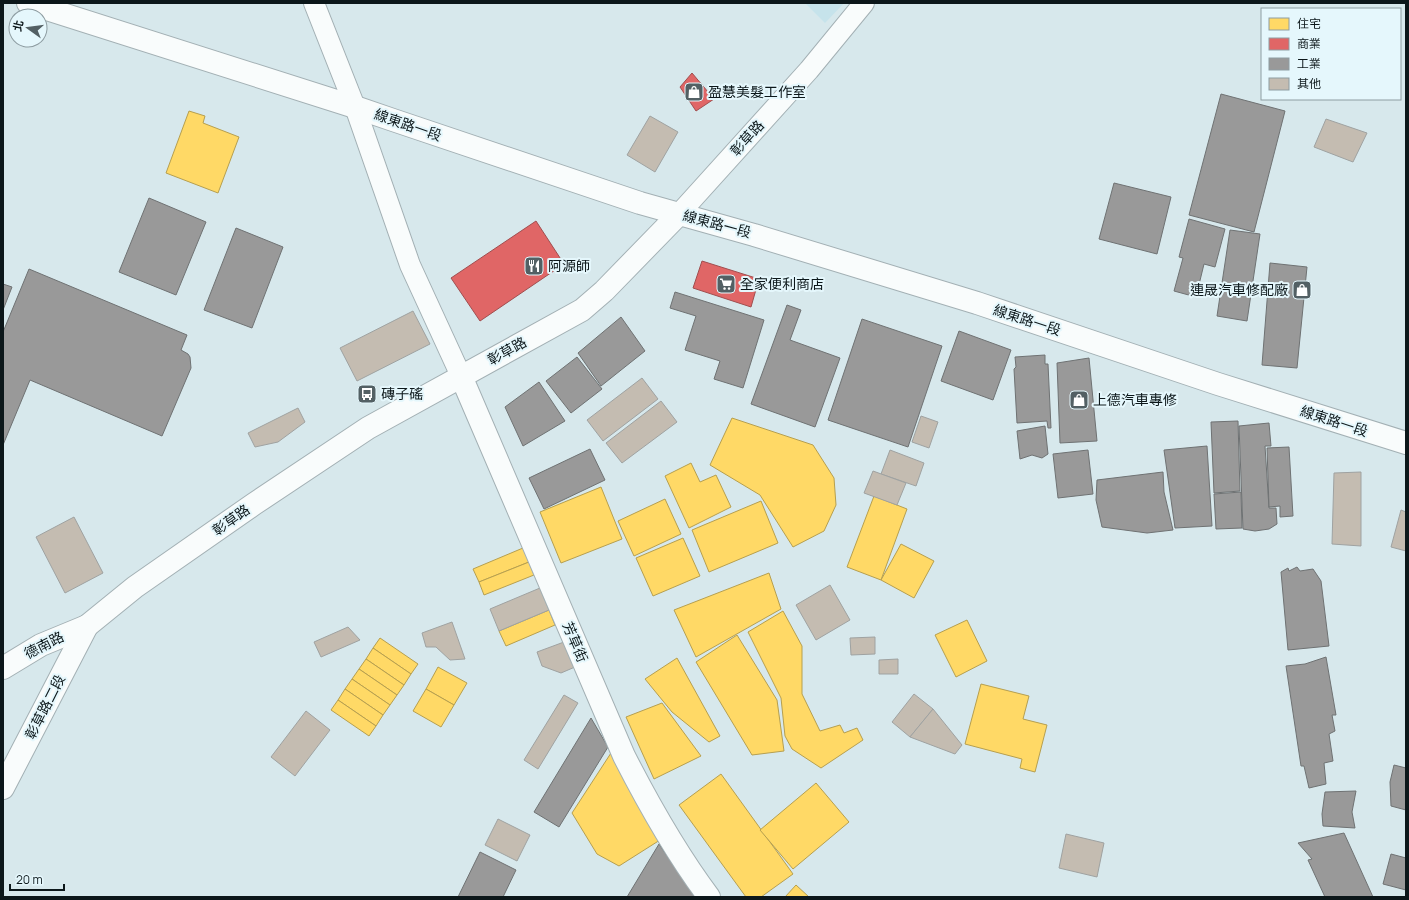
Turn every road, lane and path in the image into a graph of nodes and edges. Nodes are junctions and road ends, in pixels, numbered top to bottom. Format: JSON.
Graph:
{"nodes":[{"id":1,"x":28,"y":3,"type":"edge"},
{"id":2,"x":314,"y":3,"type":"edge"},
{"id":3,"x":864,"y":3,"type":"edge"},
{"id":4,"x":355,"y":107,"type":"junction"},
{"id":5,"x":679,"y":214,"type":"junction"},
{"id":6,"x":461,"y":376,"type":"junction"},
{"id":7,"x":1406,"y":443,"type":"edge"},
{"id":8,"x":87,"y":626,"type":"junction"},
{"id":9,"x":3,"y":668,"type":"edge"},
{"id":10,"x":3,"y":788,"type":"edge"},
{"id":11,"x":709,"y":897,"type":"edge"}],
"edges":[{"from":1,"to":4,"type":"street","name":"線東路一段"},
{"from":2,"to":4,"type":"street"},
{"from":3,"to":5,"type":"street","name":"彰草路"},
{"from":4,"to":5,"type":"street","name":"線東路一段"},
{"from":4,"to":6,"type":"street"},
{"from":5,"to":6,"type":"street","name":"彰草路"},
{"from":5,"to":7,"type":"street","name":"線東路一段"},
{"from":6,"to":8,"type":"street","name":"彰草路"},
{"from":6,"to":11,"type":"street","name":"芳草街"},
{"from":8,"to":9,"type":"street","name":"德南路"},
{"from":8,"to":10,"type":"street","name":"彰草路二段"}]}
